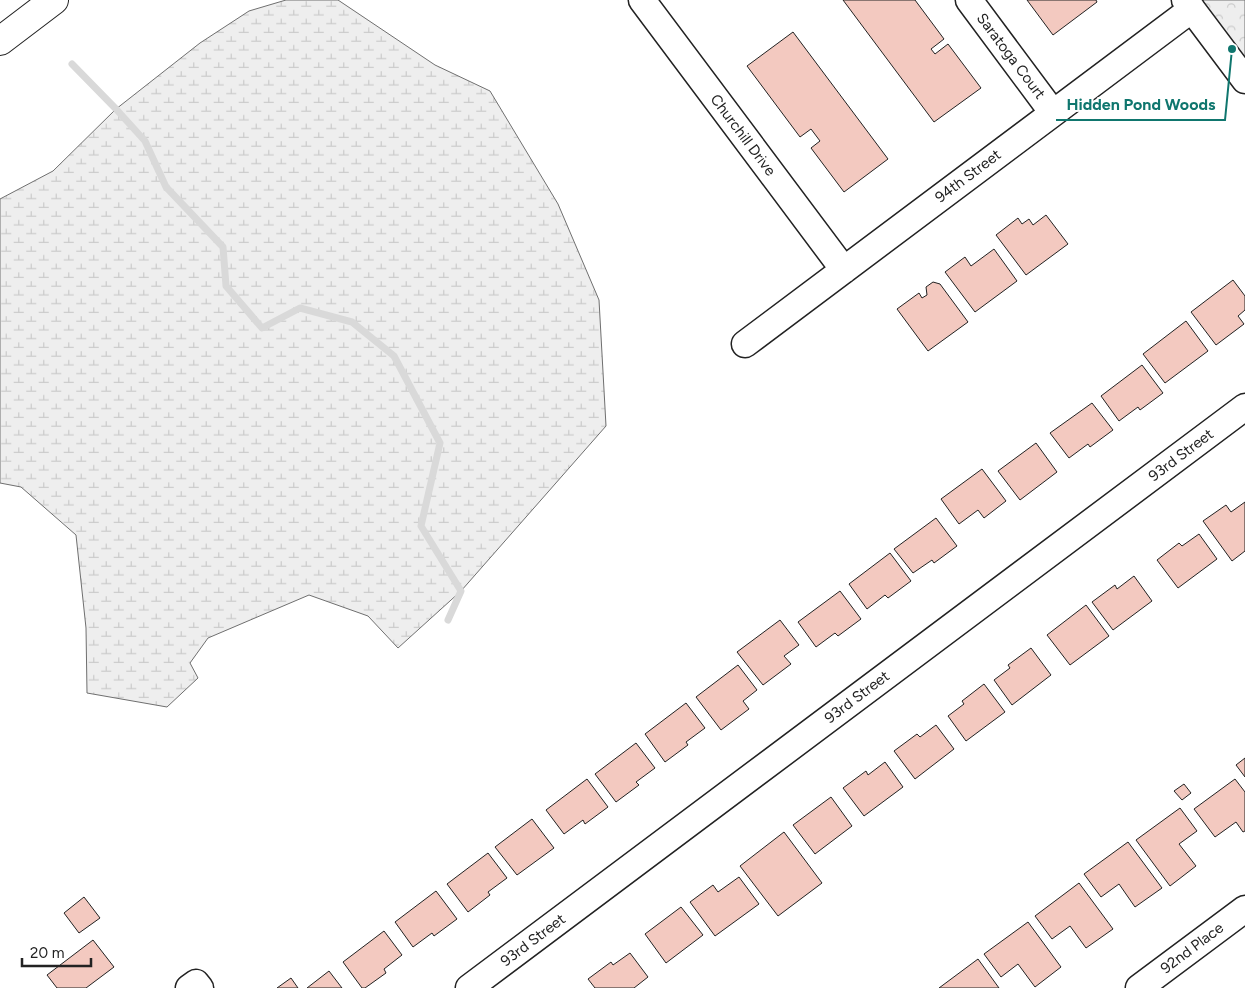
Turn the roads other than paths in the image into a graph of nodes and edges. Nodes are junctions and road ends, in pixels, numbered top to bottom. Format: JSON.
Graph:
{"nodes":[{"id":1,"x":54,"y":0,"type":"edge"},
{"id":2,"x":642,"y":0,"type":"edge"},
{"id":3,"x":969,"y":0,"type":"edge"},
{"id":4,"x":1189,"y":5,"type":"edge"},
{"id":5,"x":0,"y":41,"type":"edge"},
{"id":6,"x":1245,"y":80,"type":"edge"},
{"id":7,"x":1053,"y":113,"type":"junction"},
{"id":8,"x":844,"y":270,"type":"junction"},
{"id":9,"x":745,"y":344,"type":"dead end"},
{"id":10,"x":1245,"y":407,"type":"edge"},
{"id":11,"x":1245,"y":909,"type":"edge"},
{"id":12,"x":469,"y":988,"type":"edge"},
{"id":13,"x":1139,"y":988,"type":"edge"}],
"edges":[{"from":1,"to":5,"type":"main road"},
{"from":2,"to":8,"type":"street","name":"Churchill Drive"},
{"from":3,"to":7,"type":"street","name":"Saratoga Court"},
{"from":4,"to":6,"type":"street"},
{"from":4,"to":7,"type":"street","name":"94th Street"},
{"from":7,"to":8,"type":"street","name":"94th Street"},
{"from":8,"to":9,"type":"street","name":"94th Street"},
{"from":10,"to":12,"type":"street","name":"93rd Street"},
{"from":11,"to":13,"type":"street","name":"92nd Place"}]}
